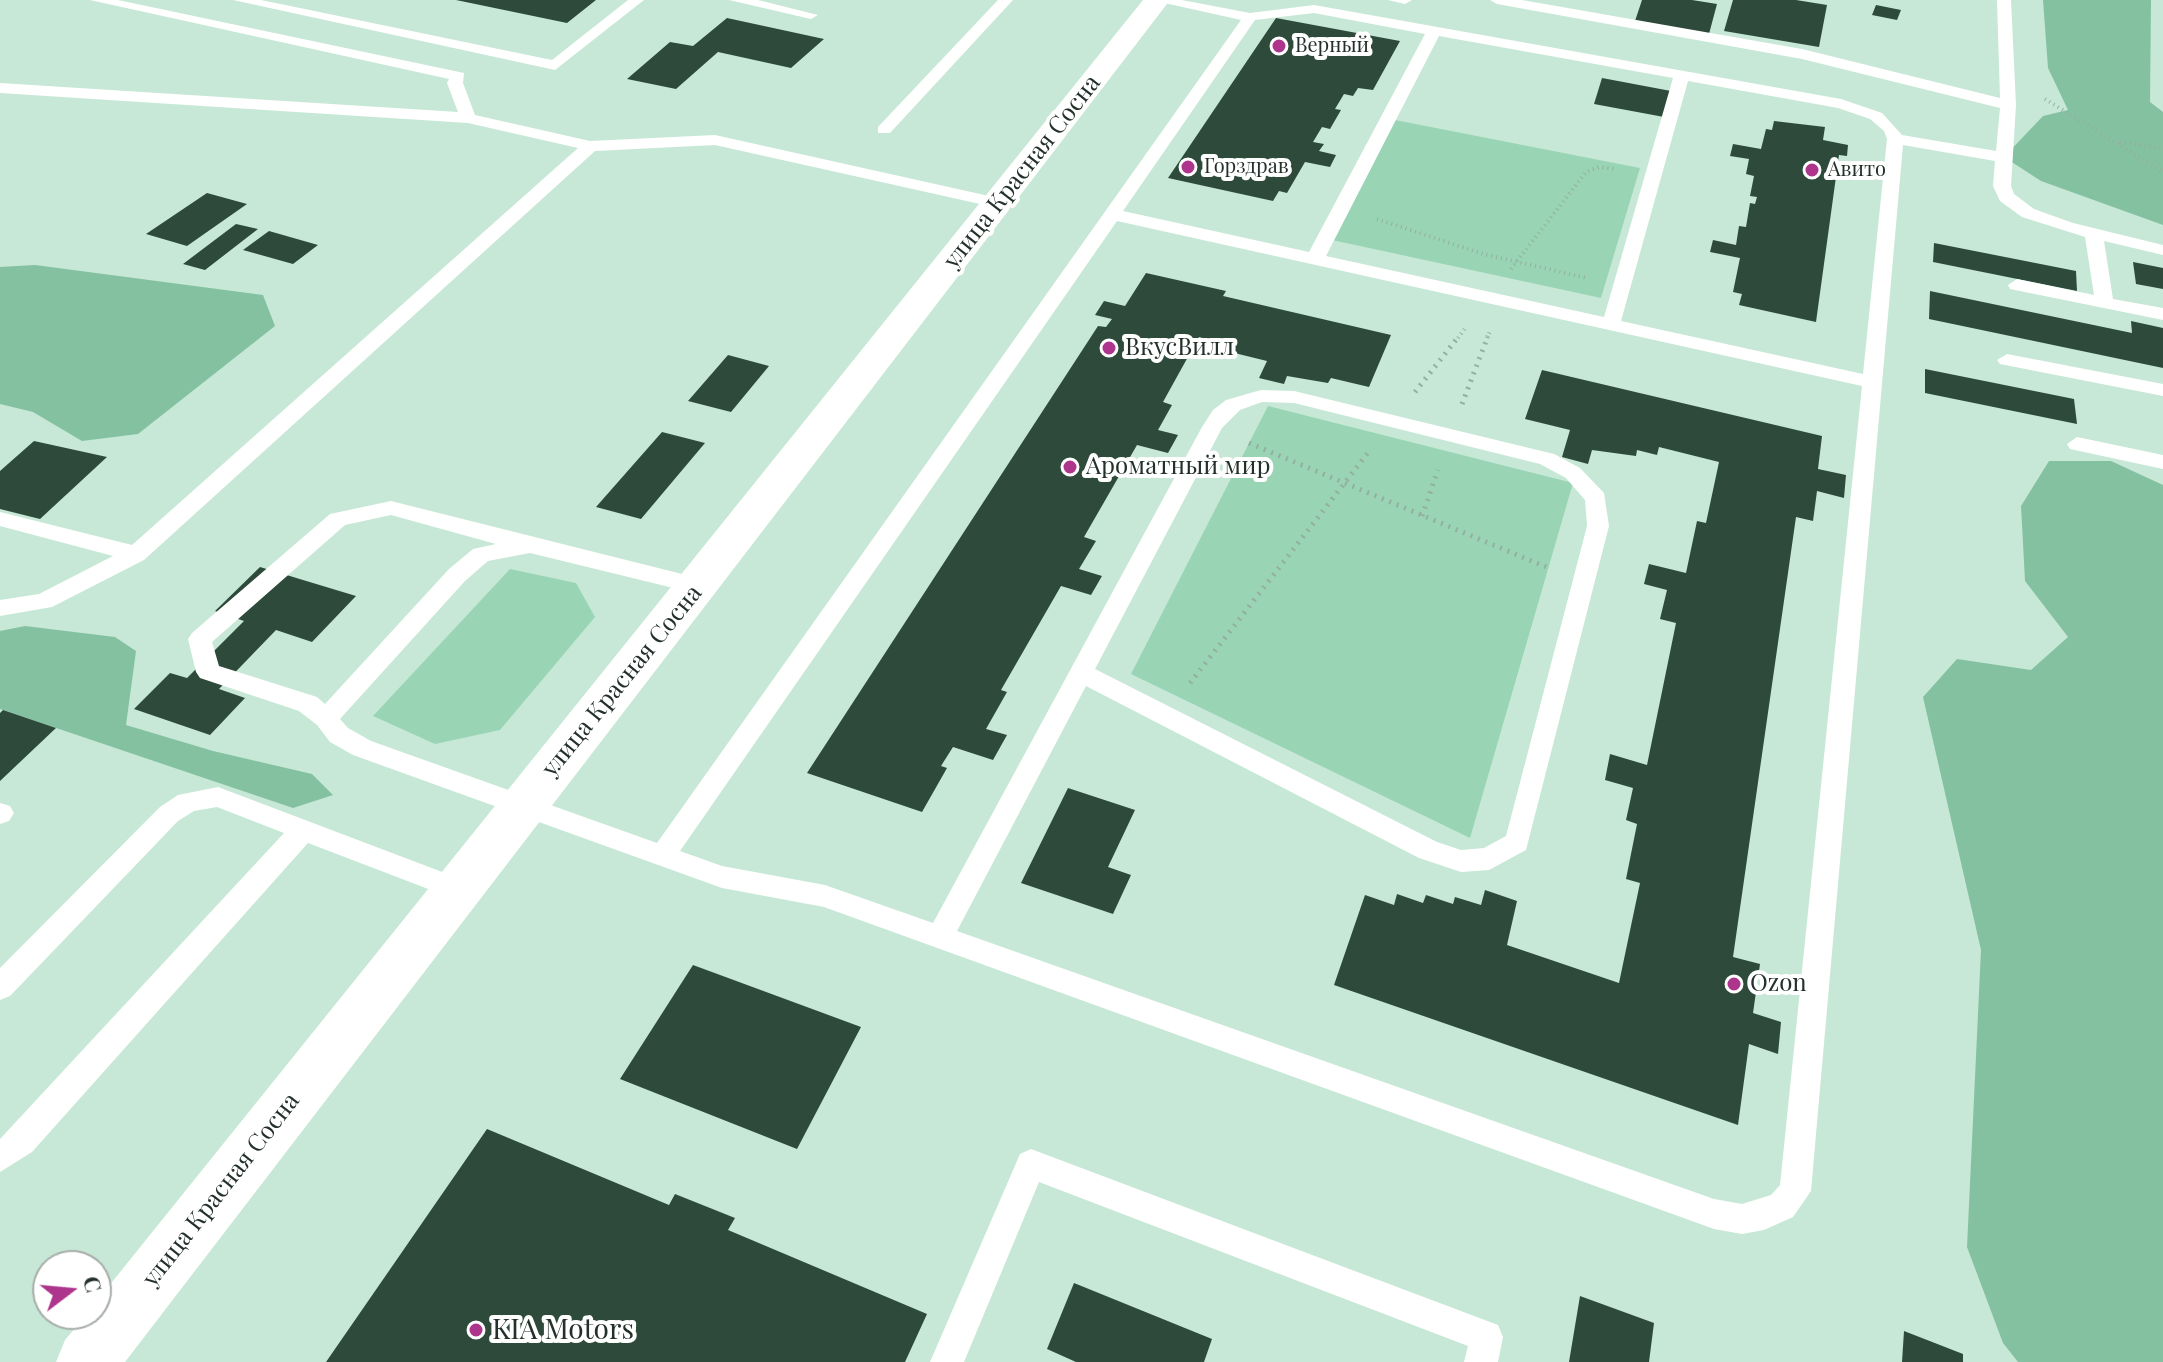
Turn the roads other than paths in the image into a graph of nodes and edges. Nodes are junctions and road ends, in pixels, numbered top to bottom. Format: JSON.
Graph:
{"nodes":[{"id":1,"x":97,"y":0,"type":"edge"},
{"id":2,"x":240,"y":0,"type":"edge"},
{"id":3,"x":637,"y":0,"type":"edge"},
{"id":4,"x":736,"y":0,"type":"edge"},
{"id":5,"x":1006,"y":0,"type":"edge"},
{"id":6,"x":1157,"y":0,"type":"edge"},
{"id":7,"x":1395,"y":0,"type":"edge"},
{"id":8,"x":1405,"y":0,"type":"edge"},
{"id":9,"x":1497,"y":0,"type":"edge"},
{"id":10,"x":2004,"y":0,"type":"edge"},
{"id":11,"x":811,"y":15,"type":"dead end"},
{"id":12,"x":1250,"y":17,"type":"junction"},
{"id":13,"x":1434,"y":31,"type":"junction"},
{"id":14,"x":1682,"y":75,"type":"junction"},
{"id":15,"x":0,"y":88,"type":"edge"},
{"id":16,"x":2008,"y":98,"type":"junction"},
{"id":17,"x":468,"y":118,"type":"junction"},
{"id":18,"x":884,"y":130,"type":"dead end"},
{"id":19,"x":1895,"y":139,"type":"junction"},
{"id":20,"x":590,"y":146,"type":"junction"},
{"id":21,"x":2004,"y":157,"type":"junction"},
{"id":22,"x":998,"y":203,"type":"junction"},
{"id":23,"x":1111,"y":214,"type":"junction"},
{"id":24,"x":2094,"y":235,"type":"junction"},
{"id":25,"x":2163,"y":250,"type":"edge"},
{"id":26,"x":1315,"y":259,"type":"junction"},
{"id":27,"x":2017,"y":285,"type":"dead end"},
{"id":28,"x":2104,"y":303,"type":"junction"},
{"id":29,"x":2163,"y":314,"type":"edge"},
{"id":30,"x":1611,"y":324,"type":"junction"},
{"id":31,"x":2007,"y":360,"type":"dead end"},
{"id":32,"x":1871,"y":382,"type":"junction"},
{"id":33,"x":2163,"y":390,"type":"edge"},
{"id":34,"x":2077,"y":444,"type":"dead end"},
{"id":35,"x":2163,"y":462,"type":"edge"},
{"id":36,"x":0,"y":519,"type":"edge"},
{"id":37,"x":530,"y":545,"type":"junction"},
{"id":38,"x":136,"y":554,"type":"junction"},
{"id":39,"x":698,"y":586,"type":"junction"},
{"id":40,"x":0,"y":608,"type":"edge"},
{"id":41,"x":1081,"y":673,"type":"junction"},
{"id":42,"x":326,"y":718,"type":"junction"},
{"id":43,"x":523,"y":805,"type":"junction"},
{"id":44,"x":303,"y":830,"type":"junction"},
{"id":45,"x":662,"y":856,"type":"junction"},
{"id":46,"x":457,"y":889,"type":"junction"},
{"id":47,"x":939,"y":938,"type":"junction"},
{"id":48,"x":0,"y":987,"type":"edge"},
{"id":49,"x":0,"y":1157,"type":"edge"},
{"id":50,"x":87,"y":1362,"type":"edge"},
{"id":51,"x":947,"y":1362,"type":"edge"},
{"id":52,"x":1481,"y":1362,"type":"edge"}],
"edges":[{"from":1,"to":17,"type":"lane"},
{"from":2,"to":3,"type":"lane"},
{"from":4,"to":11,"type":"lane"},
{"from":5,"to":18,"type":"lane"},
{"from":6,"to":12,"type":"lane"},
{"from":6,"to":22,"type":"street","name":"улица Красная Сосна"},
{"from":7,"to":8,"type":"lane"},
{"from":9,"to":16,"type":"lane"},
{"from":10,"to":16,"type":"lane"},
{"from":12,"to":13,"type":"lane"},
{"from":12,"to":23,"type":"lane"},
{"from":13,"to":14,"type":"lane"},
{"from":13,"to":26,"type":"lane"},
{"from":14,"to":19,"type":"lane"},
{"from":14,"to":30,"type":"lane"},
{"from":15,"to":17,"type":"lane"},
{"from":16,"to":21,"type":"lane"},
{"from":17,"to":20,"type":"lane"},
{"from":19,"to":21,"type":"lane"},
{"from":19,"to":32,"type":"lane"},
{"from":20,"to":22,"type":"lane"},
{"from":20,"to":38,"type":"lane"},
{"from":21,"to":24,"type":"lane"},
{"from":22,"to":39,"type":"street","name":"улица Красная Сосна"},
{"from":23,"to":26,"type":"lane"},
{"from":23,"to":45,"type":"lane"},
{"from":24,"to":25,"type":"lane"},
{"from":24,"to":28,"type":"lane"},
{"from":26,"to":30,"type":"lane"},
{"from":27,"to":28,"type":"lane"},
{"from":28,"to":29,"type":"lane"},
{"from":30,"to":32,"type":"lane"},
{"from":31,"to":33,"type":"lane"},
{"from":32,"to":47,"type":"lane"},
{"from":34,"to":35,"type":"lane"},
{"from":36,"to":38,"type":"lane"},
{"from":37,"to":39,"type":"lane"},
{"from":37,"to":42,"type":"lane"},
{"from":37,"to":42,"type":"lane"},
{"from":38,"to":40,"type":"lane"},
{"from":39,"to":43,"type":"street","name":"улица Красная Сосна"},
{"from":41,"to":41,"type":"lane"},
{"from":41,"to":47,"type":"lane"},
{"from":42,"to":43,"type":"lane"},
{"from":43,"to":45,"type":"lane"},
{"from":43,"to":46,"type":"street","name":"улица Красная Сосна"},
{"from":44,"to":46,"type":"lane"},
{"from":44,"to":48,"type":"lane"},
{"from":44,"to":49,"type":"lane"},
{"from":45,"to":47,"type":"lane"},
{"from":46,"to":50,"type":"street","name":"улица Красная Сосна"},
{"from":51,"to":52,"type":"lane"}]}
